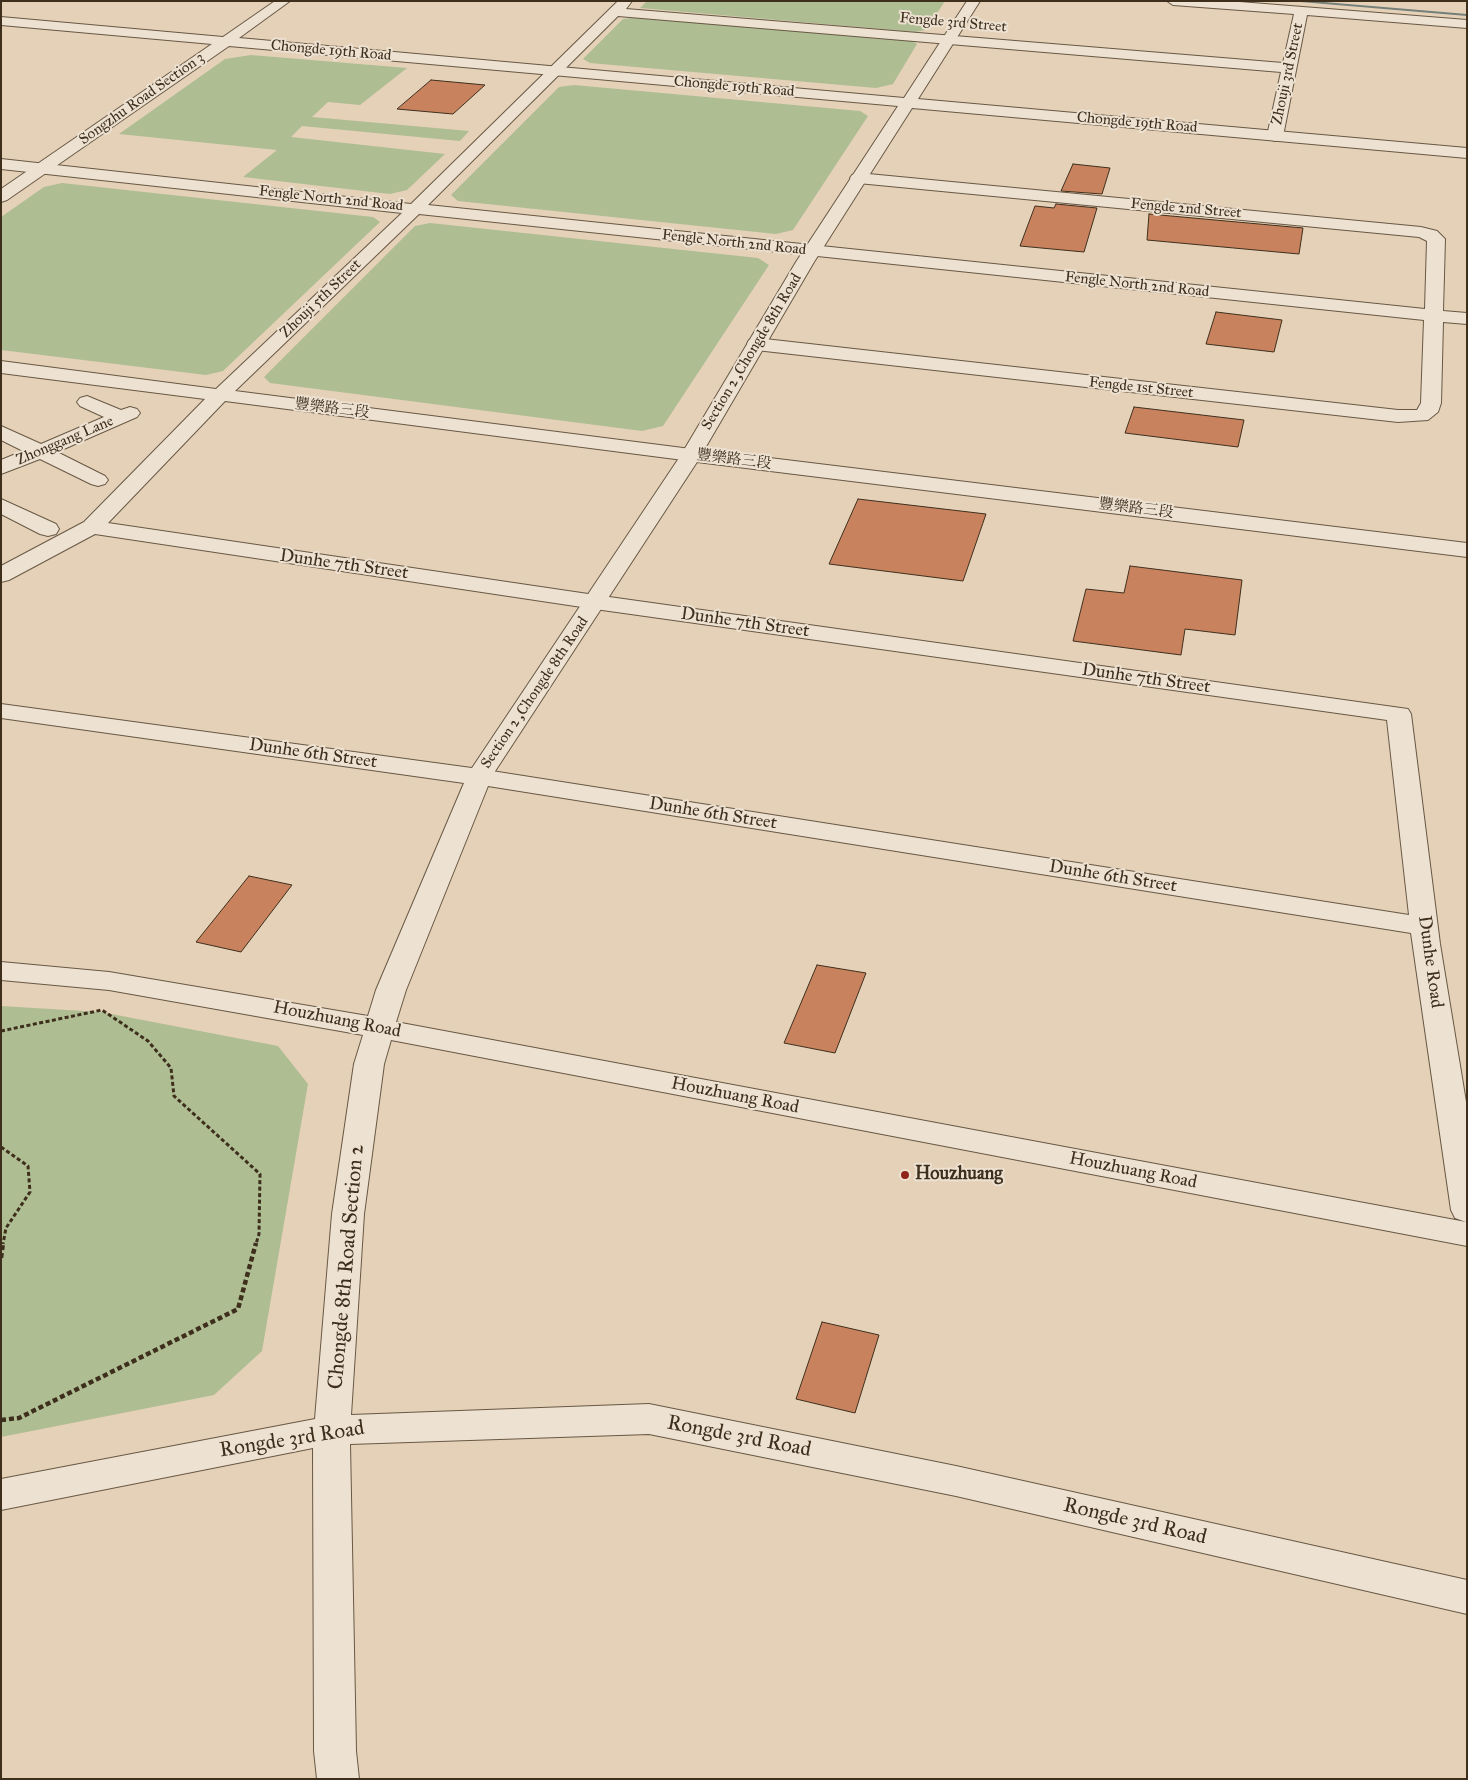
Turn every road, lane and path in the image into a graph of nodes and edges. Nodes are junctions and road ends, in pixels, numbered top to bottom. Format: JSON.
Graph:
{"nodes":[{"id":1,"x":259,"y":1,"type":"edge"},
{"id":2,"x":284,"y":1,"type":"edge"},
{"id":3,"x":974,"y":1,"type":"edge"},
{"id":4,"x":1173,"y":1,"type":"edge"},
{"id":5,"x":620,"y":6,"type":"edge"},
{"id":6,"x":1301,"y":11,"type":"junction"},
{"id":7,"x":1,"y":21,"type":"edge"},
{"id":8,"x":1467,"y":24,"type":"edge"},
{"id":9,"x":203,"y":39,"type":"junction"},
{"id":10,"x":948,"y":39,"type":"junction"},
{"id":11,"x":226,"y":41,"type":"junction"},
{"id":12,"x":182,"y":54,"type":"dead end"},
{"id":13,"x":1289,"y":68,"type":"junction"},
{"id":14,"x":556,"y":70,"type":"junction"},
{"id":15,"x":909,"y":102,"type":"junction"},
{"id":16,"x":1276,"y":136,"type":"junction"},
{"id":17,"x":37,"y":151,"type":"dead end"},
{"id":18,"x":1467,"y":153,"type":"edge"},
{"id":19,"x":6,"y":168,"type":"edge"},
{"id":20,"x":43,"y":168,"type":"junction"},
{"id":21,"x":858,"y":178,"type":"junction"},
{"id":22,"x":1,"y":197,"type":"edge"},
{"id":23,"x":415,"y":208,"type":"junction"},
{"id":24,"x":811,"y":252,"type":"junction"},
{"id":25,"x":1434,"y":315,"type":"junction"},
{"id":26,"x":1467,"y":319,"type":"edge"},
{"id":27,"x":756,"y":344,"type":"junction"},
{"id":28,"x":1,"y":367,"type":"edge"},
{"id":29,"x":221,"y":394,"type":"junction"},
{"id":30,"x":87,"y":402,"type":"dead end"},
{"id":31,"x":1,"y":432,"type":"edge"},
{"id":32,"x":40,"y":451,"type":"junction"},
{"id":33,"x":691,"y":455,"type":"junction"},
{"id":34,"x":1,"y":468,"type":"edge"},
{"id":35,"x":98,"y":480,"type":"dead end"},
{"id":36,"x":1,"y":505,"type":"edge"},
{"id":37,"x":92,"y":527,"type":"junction"},
{"id":38,"x":48,"y":529,"type":"dead end"},
{"id":39,"x":1467,"y":550,"type":"edge"},
{"id":40,"x":1,"y":575,"type":"edge"},
{"id":41,"x":596,"y":602,"type":"junction"},
{"id":42,"x":1,"y":712,"type":"edge"},
{"id":43,"x":1399,"y":714,"type":"joint"},
{"id":44,"x":479,"y":777,"type":"junction"},
{"id":45,"x":1424,"y":926,"type":"junction"},
{"id":46,"x":1,"y":971,"type":"edge"},
{"id":47,"x":381,"y":1028,"type":"junction"},
{"id":48,"x":1,"y":1031,"type":"edge"},
{"id":49,"x":1,"y":1147,"type":"edge"},
{"id":50,"x":1467,"y":1210,"type":"edge"},
{"id":51,"x":1467,"y":1234,"type":"edge"},
{"id":52,"x":1,"y":1258,"type":"edge"},
{"id":53,"x":1,"y":1420,"type":"edge"},
{"id":54,"x":332,"y":1430,"type":"junction"},
{"id":55,"x":1,"y":1495,"type":"edge"},
{"id":56,"x":1467,"y":1597,"type":"edge"},
{"id":57,"x":338,"y":1779,"type":"edge"}],
"edges":[{"from":1,"to":9,"type":"street","name":"Songzhu Road Section 3"},
{"from":2,"to":11,"type":"street","name":"Songzhu Road Section 3"},
{"from":3,"to":10,"type":"street","name":"Section 2 ,Chongde 8th Road"},
{"from":4,"to":6,"type":"street"},
{"from":5,"to":10,"type":"street","name":"Fengde 3rd Street"},
{"from":5,"to":14,"type":"street","name":"Zhouji 5th Street"},
{"from":6,"to":8,"type":"street"},
{"from":6,"to":13,"type":"street","name":"Zhouji 3rd Street"},
{"from":7,"to":9,"type":"street","name":"Chongde 19th Road"},
{"from":9,"to":11,"type":"street","name":"Chongde 19th Road"},
{"from":9,"to":12,"type":"street","name":"Songzhu Road Section 3"},
{"from":10,"to":13,"type":"street","name":"Fengde 3rd Street"},
{"from":10,"to":15,"type":"street","name":"Section 2 ,Chongde 8th Road"},
{"from":11,"to":14,"type":"street","name":"Chongde 19th Road"},
{"from":11,"to":20,"type":"street","name":"Songzhu Road Section 3"},
{"from":13,"to":16,"type":"street","name":"Zhouji 3rd Street"},
{"from":14,"to":15,"type":"street","name":"Chongde 19th Road"},
{"from":14,"to":23,"type":"street","name":"Zhouji 5th Street"},
{"from":15,"to":16,"type":"street","name":"Chongde 19th Road"},
{"from":15,"to":21,"type":"street","name":"Section 2 ,Chongde 8th Road"},
{"from":16,"to":18,"type":"street","name":"Chongde 19th Road"},
{"from":17,"to":19,"type":"street"},
{"from":19,"to":20,"type":"street","name":"Fengle North 2nd Road"},
{"from":20,"to":22,"type":"street","name":"Songzhu Road Section 3"},
{"from":20,"to":23,"type":"street","name":"Fengle North 2nd Road"},
{"from":21,"to":24,"type":"street","name":"Section 2 ,Chongde 8th Road"},
{"from":21,"to":25,"type":"street","name":"Fengde 2nd Street"},
{"from":23,"to":24,"type":"street","name":"Fengle North 2nd Road"},
{"from":23,"to":29,"type":"street","name":"Zhouji 5th Street"},
{"from":24,"to":25,"type":"street","name":"Fengle North 2nd Road"},
{"from":24,"to":27,"type":"street","name":"Section 2 ,Chongde 8th Road"},
{"from":25,"to":26,"type":"street","name":"Fengle North 2nd Road"},
{"from":25,"to":27,"type":"street","name":"Fengde 1st Street"},
{"from":27,"to":33,"type":"street","name":"Section 2 ,Chongde 8th Road"},
{"from":28,"to":29,"type":"street","name":"豐樂路三段"},
{"from":29,"to":33,"type":"street","name":"豐樂路三段"},
{"from":29,"to":37,"type":"street","name":"Zhouji 5th Street"},
{"from":30,"to":32,"type":"street","name":"Zhonggang Lane"},
{"from":31,"to":32,"type":"street"},
{"from":32,"to":34,"type":"street","name":"Zhonggang Lane"},
{"from":32,"to":35,"type":"street"},
{"from":33,"to":39,"type":"street","name":"豐樂路三段"},
{"from":33,"to":41,"type":"street","name":"Section 2 ,Chongde 8th Road"},
{"from":36,"to":38,"type":"street"},
{"from":37,"to":40,"type":"street","name":"Zhouji 5th Street"},
{"from":37,"to":41,"type":"street","name":"Dunhe 7th Street"},
{"from":41,"to":43,"type":"street","name":"Dunhe 7th Street"},
{"from":41,"to":44,"type":"street","name":"Section 2 ,Chongde 8th Road"},
{"from":42,"to":44,"type":"street","name":"Dunhe 6th Street"},
{"from":43,"to":45,"type":"street","name":"Dunhe Road"},
{"from":44,"to":45,"type":"street","name":"Dunhe 6th Street"},
{"from":44,"to":47,"type":"street","name":"Chongde 8th Road Section 2"},
{"from":45,"to":50,"type":"street","name":"Dunhe Road"},
{"from":46,"to":47,"type":"street","name":"Houzhuang Road"},
{"from":47,"to":51,"type":"street","name":"Houzhuang Road"},
{"from":47,"to":54,"type":"street","name":"Chongde 8th Road Section 2"},
{"from":48,"to":53,"type":"path"},
{"from":49,"to":52,"type":"path"},
{"from":54,"to":55,"type":"street","name":"Rongde 3rd Road"},
{"from":54,"to":56,"type":"street","name":"Rongde 3rd Road"},
{"from":54,"to":57,"type":"street","name":"Chongde 8th Road Section 2"}]}
